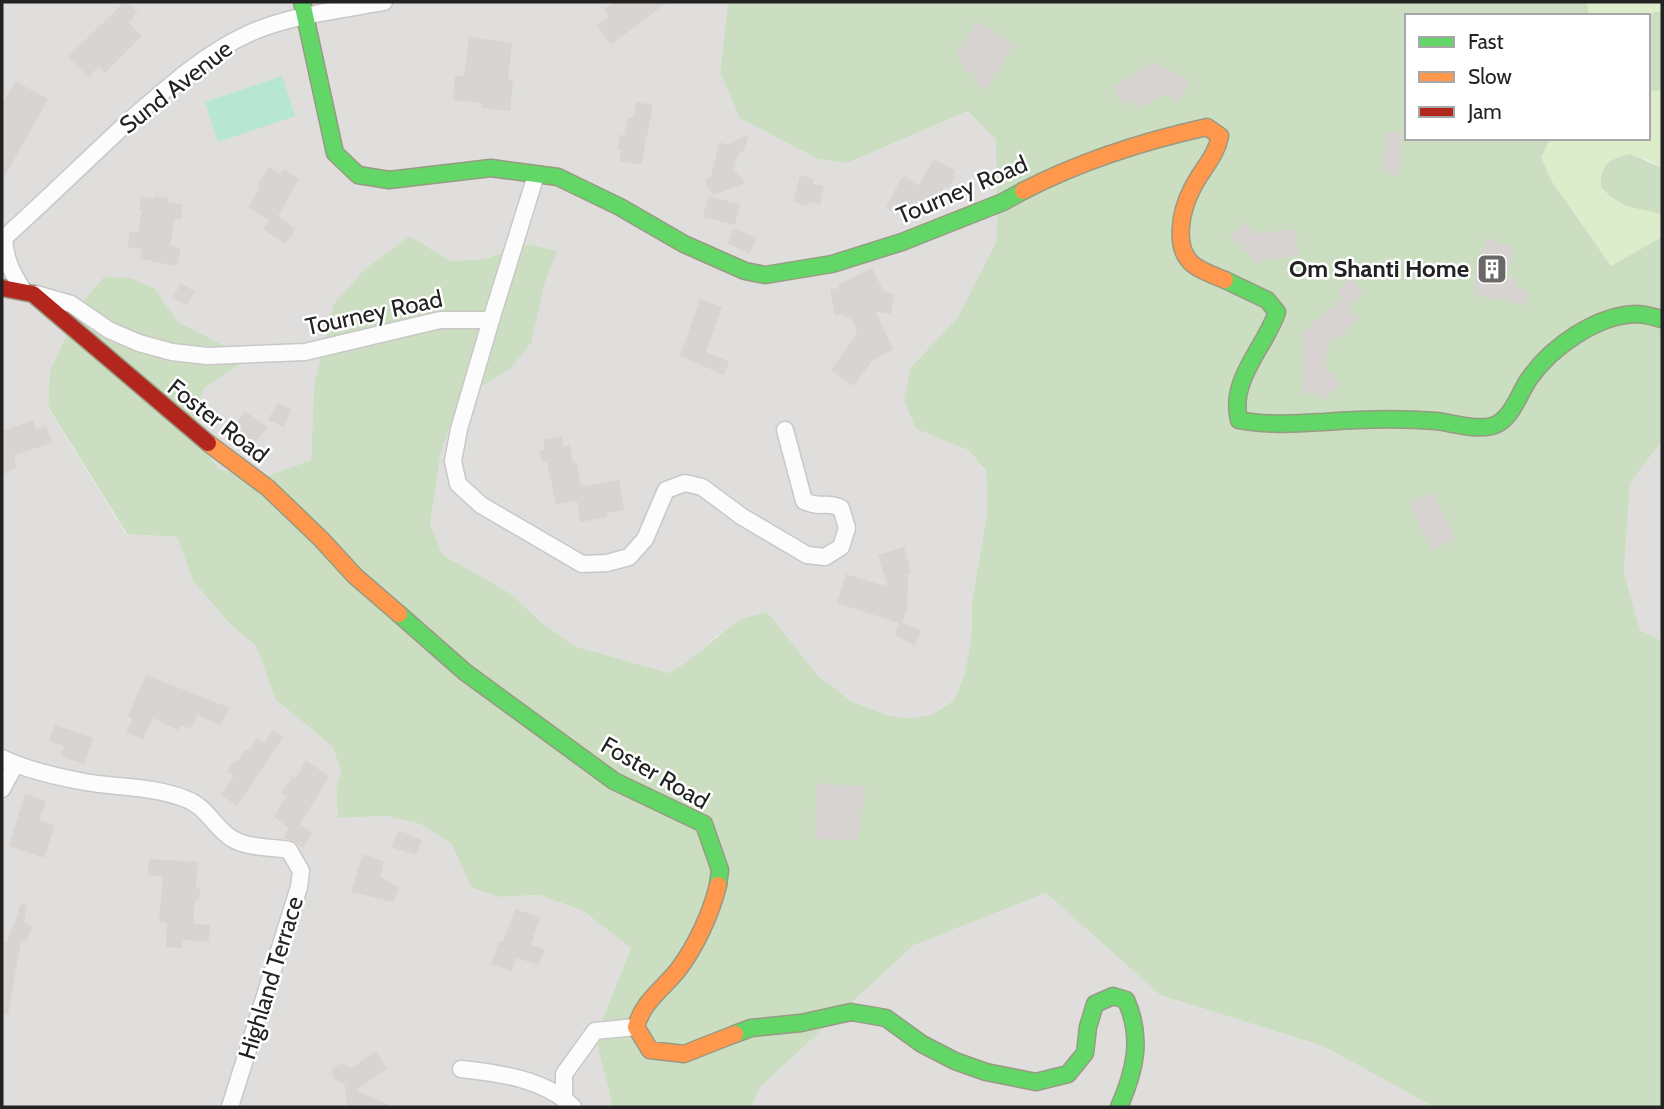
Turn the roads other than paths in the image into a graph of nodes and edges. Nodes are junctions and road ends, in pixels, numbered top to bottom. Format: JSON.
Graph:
{"nodes":[{"id":1,"x":384,"y":2,"type":"edge"},
{"id":2,"x":304,"y":9,"type":"edge"},
{"id":3,"x":536,"y":175,"type":"junction"},
{"id":4,"x":3,"y":239,"type":"edge"},
{"id":5,"x":2,"y":288,"type":"edge"},
{"id":6,"x":28,"y":292,"type":"junction"},
{"id":7,"x":1662,"y":319,"type":"edge"},
{"id":8,"x":491,"y":320,"type":"junction"},
{"id":9,"x":785,"y":430,"type":"dead end"},
{"id":10,"x":9,"y":762,"type":"edge"},
{"id":11,"x":2,"y":789,"type":"edge"},
{"id":12,"x":636,"y":1027,"type":"junction"},
{"id":13,"x":461,"y":1069,"type":"dead end"},
{"id":14,"x":568,"y":1103,"type":"edge"},
{"id":15,"x":230,"y":1107,"type":"edge"},
{"id":16,"x":1119,"y":1107,"type":"edge"}],
"edges":[{"from":1,"to":2,"type":"street","name":"Sund Avenue"},
{"from":2,"to":3,"type":"street"},
{"from":2,"to":4,"type":"street","name":"Sund Avenue"},
{"from":3,"to":7,"type":"street","name":"Tourney Road"},
{"from":3,"to":8,"type":"street"},
{"from":4,"to":6,"type":"street","name":"Sund Avenue"},
{"from":5,"to":6,"type":"street"},
{"from":6,"to":8,"type":"street","name":"Tourney Road"},
{"from":6,"to":12,"type":"street","name":"Foster Road"},
{"from":8,"to":9,"type":"street"},
{"from":10,"to":11,"type":"street"},
{"from":10,"to":15,"type":"street","name":"Highland Terrace"},
{"from":12,"to":14,"type":"street"},
{"from":12,"to":16,"type":"street"},
{"from":13,"to":14,"type":"street"}]}
